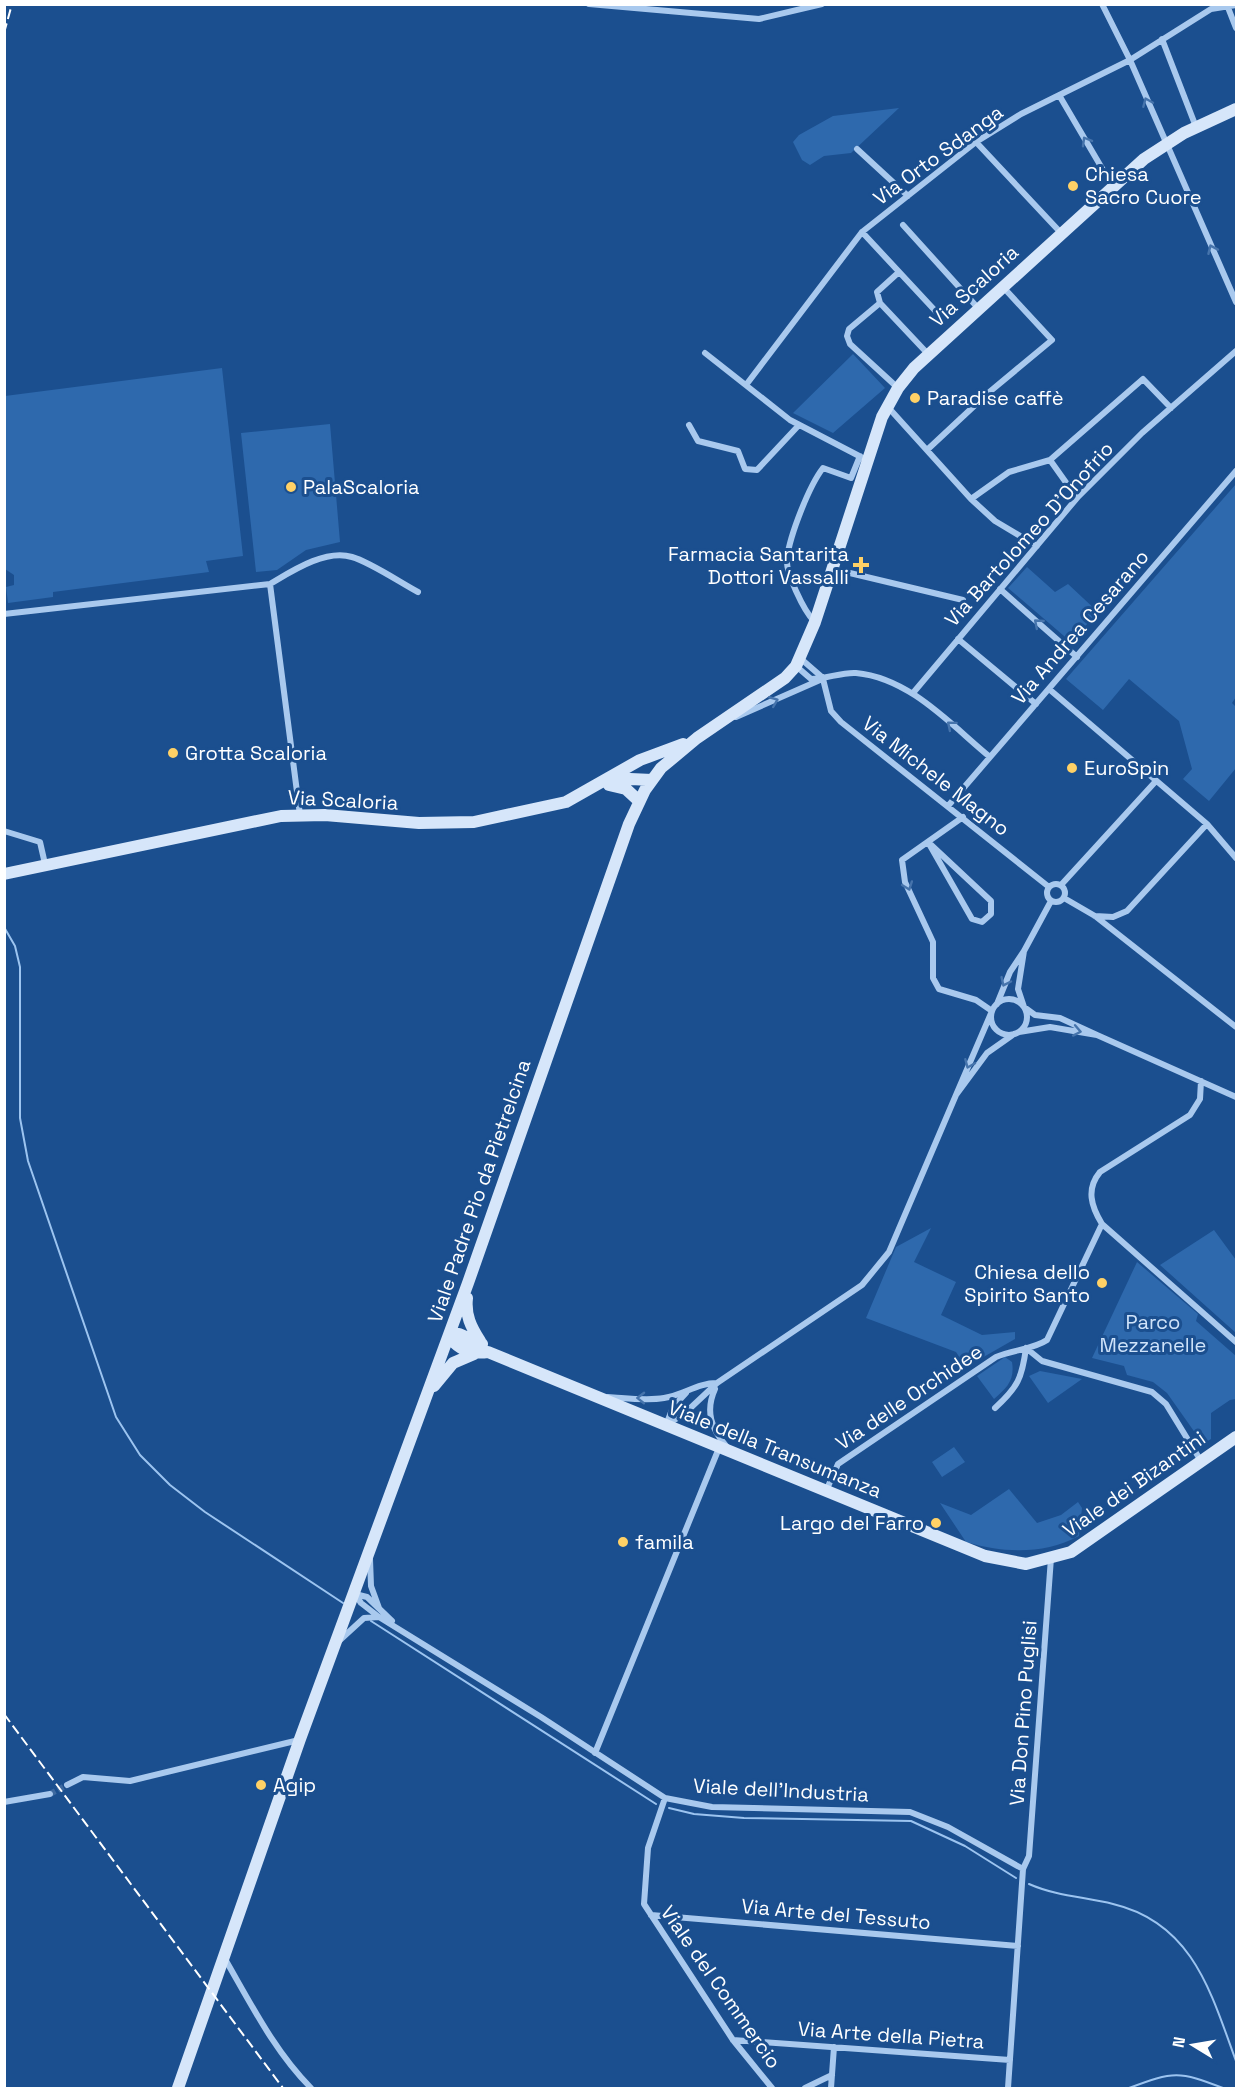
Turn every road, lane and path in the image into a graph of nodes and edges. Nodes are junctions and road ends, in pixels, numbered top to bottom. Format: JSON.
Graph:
{"nodes":[{"id":1,"x":589,"y":4,"type":"edge"},
{"id":2,"x":822,"y":4,"type":"edge"},
{"id":3,"x":1102,"y":4,"type":"edge"},
{"id":4,"x":1236,"y":4,"type":"edge"},
{"id":5,"x":1227,"y":6,"type":"edge"},
{"id":6,"x":1236,"y":28,"type":"edge"},
{"id":7,"x":1162,"y":39,"type":"junction"},
{"id":8,"x":1130,"y":60,"type":"junction"},
{"id":9,"x":1059,"y":95,"type":"junction"},
{"id":10,"x":1236,"y":109,"type":"edge"},
{"id":11,"x":1196,"y":127,"type":"junction"},
{"id":12,"x":976,"y":142,"type":"junction"},
{"id":13,"x":1165,"y":143,"type":"junction"},
{"id":14,"x":857,"y":148,"type":"dead end"},
{"id":15,"x":1113,"y":188,"type":"junction"},
{"id":16,"x":908,"y":196,"type":"junction"},
{"id":17,"x":903,"y":225,"type":"dead end"},
{"id":18,"x":862,"y":232,"type":"junction"},
{"id":19,"x":1062,"y":234,"type":"junction"},
{"id":20,"x":898,"y":272,"type":"junction"},
{"id":21,"x":1003,"y":287,"type":"junction"},
{"id":22,"x":1236,"y":302,"type":"edge"},
{"id":23,"x":880,"y":303,"type":"junction"},
{"id":24,"x":978,"y":308,"type":"junction"},
{"id":25,"x":941,"y":317,"type":"dead end"},
{"id":26,"x":705,"y":353,"type":"dead end"},
{"id":27,"x":1235,"y":353,"type":"edge"},
{"id":28,"x":928,"y":354,"type":"junction"},
{"id":29,"x":746,"y":385,"type":"junction"},
{"id":30,"x":898,"y":388,"type":"junction"},
{"id":31,"x":887,"y":406,"type":"junction"},
{"id":32,"x":1171,"y":408,"type":"junction"},
{"id":33,"x":689,"y":425,"type":"dead end"},
{"id":34,"x":799,"y":425,"type":"junction"},
{"id":35,"x":927,"y":450,"type":"junction"},
{"id":36,"x":863,"y":458,"type":"junction"},
{"id":37,"x":1050,"y":460,"type":"junction"},
{"id":38,"x":1236,"y":471,"type":"edge"},
{"id":39,"x":1077,"y":498,"type":"junction"},
{"id":40,"x":971,"y":499,"type":"junction"},
{"id":41,"x":1037,"y":546,"type":"junction"},
{"id":42,"x":832,"y":568,"type":"junction"},
{"id":43,"x":270,"y":584,"type":"junction"},
{"id":44,"x":1000,"y":590,"type":"junction"},
{"id":45,"x":418,"y":592,"type":"dead end"},
{"id":46,"x":963,"y":600,"type":"dead end"},
{"id":47,"x":4,"y":614,"type":"edge"},
{"id":48,"x":815,"y":622,"type":"junction"},
{"id":49,"x":958,"y":639,"type":"junction"},
{"id":50,"x":1077,"y":657,"type":"junction"},
{"id":51,"x":798,"y":662,"type":"junction"},
{"id":52,"x":823,"y":679,"type":"junction"},
{"id":53,"x":1049,"y":689,"type":"junction"},
{"id":54,"x":913,"y":693,"type":"junction"},
{"id":55,"x":1036,"y":704,"type":"junction"},
{"id":56,"x":724,"y":722,"type":"junction"},
{"id":57,"x":697,"y":738,"type":"junction"},
{"id":58,"x":990,"y":757,"type":"junction"},
{"id":59,"x":640,"y":760,"type":"junction"},
{"id":60,"x":652,"y":780,"type":"junction"},
{"id":61,"x":1156,"y":781,"type":"junction"},
{"id":62,"x":602,"y":784,"type":"junction"},
{"id":63,"x":639,"y":801,"type":"junction"},
{"id":64,"x":948,"y":806,"type":"junction"},
{"id":65,"x":300,"y":816,"type":"junction"},
{"id":66,"x":963,"y":818,"type":"junction"},
{"id":67,"x":1207,"y":824,"type":"junction"},
{"id":68,"x":4,"y":831,"type":"edge"},
{"id":69,"x":928,"y":842,"type":"junction"},
{"id":70,"x":1236,"y":858,"type":"edge"},
{"id":71,"x":45,"y":864,"type":"junction"},
{"id":72,"x":4,"y":874,"type":"edge"},
{"id":73,"x":1061,"y":885,"type":"junction"},
{"id":74,"x":1049,"y":887,"type":"junction"},
{"id":75,"x":1064,"y":898,"type":"junction"},
{"id":76,"x":1051,"y":901,"type":"junction"},
{"id":77,"x":1095,"y":916,"type":"junction"},
{"id":78,"x":1024,"y":951,"type":"junction"},
{"id":79,"x":997,"y":1004,"type":"junction"},
{"id":80,"x":1024,"y":1007,"type":"junction"},
{"id":81,"x":992,"y":1011,"type":"junction"},
{"id":82,"x":1236,"y":1027,"type":"edge"},
{"id":83,"x":1017,"y":1033,"type":"junction"},
{"id":84,"x":1097,"y":1035,"type":"junction"},
{"id":85,"x":1202,"y":1081,"type":"junction"},
{"id":86,"x":956,"y":1095,"type":"junction"},
{"id":87,"x":1236,"y":1097,"type":"edge"},
{"id":88,"x":1102,"y":1224,"type":"junction"},
{"id":89,"x":468,"y":1283,"type":"junction"},
{"id":90,"x":449,"y":1335,"type":"junction"},
{"id":91,"x":480,"y":1341,"type":"junction"},
{"id":92,"x":1236,"y":1342,"type":"edge"},
{"id":93,"x":1026,"y":1348,"type":"junction"},
{"id":94,"x":488,"y":1352,"type":"junction"},
{"id":95,"x":474,"y":1354,"type":"junction"},
{"id":96,"x":717,"y":1383,"type":"junction"},
{"id":97,"x":686,"y":1393,"type":"junction"},
{"id":98,"x":427,"y":1394,"type":"junction"},
{"id":99,"x":597,"y":1397,"type":"junction"},
{"id":100,"x":995,"y":1408,"type":"dead end"},
{"id":101,"x":665,"y":1425,"type":"junction"},
{"id":102,"x":1236,"y":1437,"type":"edge"},
{"id":103,"x":719,"y":1448,"type":"junction"},
{"id":104,"x":733,"y":1453,"type":"junction"},
{"id":105,"x":1201,"y":1461,"type":"junction"},
{"id":106,"x":826,"y":1491,"type":"junction"},
{"id":107,"x":370,"y":1553,"type":"junction"},
{"id":108,"x":1051,"y":1558,"type":"junction"},
{"id":109,"x":355,"y":1594,"type":"junction"},
{"id":110,"x":379,"y":1608,"type":"junction"},
{"id":111,"x":379,"y":1617,"type":"junction"},
{"id":112,"x":395,"y":1624,"type":"junction"},
{"id":113,"x":337,"y":1643,"type":"junction"},
{"id":114,"x":300,"y":1739,"type":"junction"},
{"id":115,"x":595,"y":1753,"type":"junction"},
{"id":116,"x":67,"y":1785,"type":"tunnel mouth"},
{"id":117,"x":50,"y":1794,"type":"tunnel mouth"},
{"id":118,"x":665,"y":1798,"type":"junction"},
{"id":119,"x":4,"y":1802,"type":"edge"},
{"id":120,"x":1023,"y":1869,"type":"junction"},
{"id":121,"x":651,"y":1915,"type":"junction"},
{"id":122,"x":1018,"y":1946,"type":"junction"},
{"id":123,"x":225,"y":1959,"type":"junction"},
{"id":124,"x":733,"y":2040,"type":"junction"},
{"id":125,"x":834,"y":2047,"type":"junction"},
{"id":126,"x":1010,"y":2060,"type":"junction"},
{"id":127,"x":832,"y":2075,"type":"junction"},
{"id":128,"x":178,"y":2088,"type":"edge"},
{"id":129,"x":311,"y":2088,"type":"edge"},
{"id":130,"x":772,"y":2088,"type":"edge"},
{"id":131,"x":805,"y":2088,"type":"edge"},
{"id":132,"x":831,"y":2088,"type":"edge"},
{"id":133,"x":1008,"y":2088,"type":"edge"}],
"edges":[{"from":1,"to":2,"type":"street"},
{"from":3,"to":8,"type":"street"},
{"from":4,"to":5,"type":"street","name":"Via Orto Sdanga"},
{"from":5,"to":6,"type":"street"},
{"from":5,"to":7,"type":"street","name":"Via Orto Sdanga"},
{"from":7,"to":8,"type":"street","name":"Via Orto Sdanga"},
{"from":7,"to":11,"type":"street"},
{"from":8,"to":9,"type":"street","name":"Via Orto Sdanga"},
{"from":13,"to":8,"type":"street","one_way":true},
{"from":9,"to":12,"type":"street","name":"Via Orto Sdanga"},
{"from":15,"to":9,"type":"street","one_way":true},
{"from":10,"to":11,"type":"main road","name":"Via Scaloria"},
{"from":11,"to":13,"type":"main road","name":"Via Scaloria"},
{"from":12,"to":16,"type":"street","name":"Via Orto Sdanga"},
{"from":12,"to":19,"type":"street"},
{"from":13,"to":15,"type":"main road","name":"Via Scaloria"},
{"from":22,"to":13,"type":"street","one_way":true},
{"from":14,"to":16,"type":"street"},
{"from":15,"to":19,"type":"main road","name":"Via Scaloria"},
{"from":16,"to":18,"type":"street","name":"Via Orto Sdanga"},
{"from":17,"to":24,"type":"street"},
{"from":18,"to":20,"type":"street"},
{"from":18,"to":29,"type":"street","name":"Via Orto Sdanga"},
{"from":19,"to":21,"type":"main road","name":"Via Scaloria"},
{"from":20,"to":23,"type":"street"},
{"from":20,"to":25,"type":"street"},
{"from":21,"to":24,"type":"main road","name":"Via Scaloria"},
{"from":21,"to":35,"type":"street"},
{"from":23,"to":28,"type":"street"},
{"from":23,"to":30,"type":"street"},
{"from":24,"to":28,"type":"main road","name":"Via Scaloria"},
{"from":26,"to":29,"type":"street"},
{"from":27,"to":32,"type":"street","name":"Via Bartolomeo D'Onofrio"},
{"from":28,"to":30,"type":"main road","name":"Via Scaloria"},
{"from":29,"to":34,"type":"street"},
{"from":30,"to":31,"type":"main road","name":"Via Scaloria"},
{"from":31,"to":35,"type":"street"},
{"from":31,"to":36,"type":"main road","name":"Via Scaloria"},
{"from":32,"to":37,"type":"street"},
{"from":32,"to":39,"type":"street","name":"Via Bartolomeo D'Onofrio"},
{"from":33,"to":34,"type":"street"},
{"from":34,"to":36,"type":"street"},
{"from":35,"to":40,"type":"street"},
{"from":36,"to":42,"type":"main road","name":"Via Scaloria"},
{"from":36,"to":48,"type":"street"},
{"from":37,"to":39,"type":"street"},
{"from":37,"to":40,"type":"street"},
{"from":38,"to":50,"type":"street","name":"Via Andrea Cesarano"},
{"from":39,"to":41,"type":"street","name":"Via Bartolomeo D'Onofrio"},
{"from":40,"to":41,"type":"street"},
{"from":41,"to":44,"type":"street","name":"Via Bartolomeo D'Onofrio"},
{"from":42,"to":46,"type":"street"},
{"from":42,"to":48,"type":"main road","name":"Via Scaloria"},
{"from":43,"to":45,"type":"street"},
{"from":43,"to":47,"type":"street"},
{"from":43,"to":65,"type":"street"},
{"from":44,"to":49,"type":"street","name":"Via Bartolomeo D'Onofrio"},
{"from":50,"to":44,"type":"street","one_way":true},
{"from":48,"to":51,"type":"main road","name":"Via Scaloria"},
{"from":49,"to":54,"type":"street","name":"Via Bartolomeo D'Onofrio"},
{"from":49,"to":55,"type":"street"},
{"from":50,"to":53,"type":"street","name":"Via Andrea Cesarano"},
{"from":51,"to":52,"type":"street"},
{"from":51,"to":52,"type":"street"},
{"from":51,"to":56,"type":"main road","name":"Via Scaloria"},
{"from":52,"to":54,"type":"street","name":"Via Scaloria"},
{"from":56,"to":52,"type":"street","name":"Via Scaloria","one_way":true},
{"from":52,"to":64,"type":"street","name":"Via Michele Magno"},
{"from":53,"to":55,"type":"street","name":"Via Andrea Cesarano"},
{"from":53,"to":61,"type":"street"},
{"from":58,"to":54,"type":"street","name":"Via Scaloria","one_way":true},
{"from":55,"to":58,"type":"street","name":"Via Andrea Cesarano"},
{"from":56,"to":57,"type":"main road","name":"Via Scaloria"},
{"from":57,"to":59,"type":"main road","name":"Via Scaloria"},
{"from":57,"to":60,"type":"main road","name":"Via Scaloria"},
{"from":58,"to":64,"type":"street","name":"Via Andrea Cesarano"},
{"from":59,"to":60,"type":"main road"},
{"from":59,"to":62,"type":"main road","name":"Via Scaloria"},
{"from":60,"to":62,"type":"main road","name":"Via Scaloria"},
{"from":60,"to":63,"type":"main road","name":"Via Scaloria"},
{"from":61,"to":67,"type":"street"},
{"from":61,"to":73,"type":"street"},
{"from":62,"to":63,"type":"main road"},
{"from":62,"to":65,"type":"main road","name":"Via Scaloria"},
{"from":63,"to":89,"type":"main road","name":"Viale Padre Pio da Pietrelcina"},
{"from":64,"to":66,"type":"street","name":"Via Michele Magno"},
{"from":65,"to":71,"type":"main road","name":"Via Scaloria"},
{"from":66,"to":69,"type":"street"},
{"from":66,"to":74,"type":"street","name":"Via Michele Magno"},
{"from":67,"to":70,"type":"street"},
{"from":67,"to":77,"type":"street"},
{"from":68,"to":71,"type":"street"},
{"from":69,"to":69,"type":"street"},
{"from":69,"to":81,"type":"street","one_way":true},
{"from":71,"to":72,"type":"main road","name":"Via Scaloria"},
{"from":73,"to":74,"type":"street"},
{"from":73,"to":75,"type":"street"},
{"from":74,"to":76,"type":"street"},
{"from":75,"to":76,"type":"street"},
{"from":75,"to":77,"type":"street"},
{"from":76,"to":78,"type":"street"},
{"from":77,"to":82,"type":"street"},
{"from":78,"to":79,"type":"street","one_way":true},
{"from":78,"to":80,"type":"street"},
{"from":79,"to":80,"type":"street"},
{"from":79,"to":81,"type":"street"},
{"from":80,"to":83,"type":"street"},
{"from":80,"to":84,"type":"street"},
{"from":81,"to":83,"type":"street"},
{"from":81,"to":86,"type":"street","one_way":true},
{"from":83,"to":84,"type":"street","one_way":true},
{"from":83,"to":86,"type":"street"},
{"from":84,"to":85,"type":"street"},
{"from":85,"to":87,"type":"street"},
{"from":85,"to":88,"type":"street"},
{"from":86,"to":96,"type":"street"},
{"from":88,"to":92,"type":"street"},
{"from":88,"to":93,"type":"street","name":"Via delle Orchidee"},
{"from":89,"to":90,"type":"main road","name":"Viale Padre Pio da Pietrelcina"},
{"from":89,"to":91,"type":"main road"},
{"from":90,"to":91,"type":"main road"},
{"from":90,"to":95,"type":"main road"},
{"from":90,"to":98,"type":"main road","name":"Viale Padre Pio da Pietrelcina"},
{"from":91,"to":94,"type":"main road"},
{"from":93,"to":100,"type":"street"},
{"from":93,"to":105,"type":"street"},
{"from":93,"to":106,"type":"street","name":"Via delle Orchidee"},
{"from":94,"to":95,"type":"main road"},
{"from":94,"to":99,"type":"main road","name":"Viale della Transumanza"},
{"from":95,"to":98,"type":"main road"},
{"from":96,"to":97,"type":"street"},
{"from":96,"to":101,"type":"street"},
{"from":96,"to":104,"type":"street"},
{"from":97,"to":99,"type":"street","one_way":true},
{"from":97,"to":101,"type":"street"},
{"from":98,"to":107,"type":"main road","name":"Viale Padre Pio da Pietrelcina"},
{"from":99,"to":101,"type":"main road","name":"Viale della Transumanza"},
{"from":101,"to":103,"type":"main road","name":"Viale della Transumanza"},
{"from":102,"to":105,"type":"main road","name":"Viale dei Bizantini"},
{"from":103,"to":104,"type":"main road","name":"Viale della Transumanza"},
{"from":103,"to":115,"type":"street"},
{"from":104,"to":106,"type":"main road","name":"Viale della Transumanza"},
{"from":105,"to":108,"type":"main road","name":"Viale dei Bizantini"},
{"from":106,"to":108,"type":"main road","name":"Viale della Transumanza"},
{"from":107,"to":109,"type":"main road","name":"Viale Padre Pio da Pietrelcina"},
{"from":107,"to":110,"type":"street","name":"Viale dell'Industria"},
{"from":108,"to":120,"type":"street","name":"Via Don Pino Puglisi"},
{"from":109,"to":110,"type":"street","name":"Viale dell'Industria"},
{"from":109,"to":111,"type":"street","name":"Viale dell'Industria"},
{"from":109,"to":113,"type":"main road","name":"Viale Padre Pio da Pietrelcina"},
{"from":110,"to":112,"type":"street","name":"Viale dell'Industria"},
{"from":111,"to":112,"type":"street","name":"Viale dell'Industria"},
{"from":111,"to":113,"type":"street"},
{"from":112,"to":115,"type":"street","name":"Viale dell'Industria"},
{"from":113,"to":114,"type":"main road","name":"Viale Padre Pio da Pietrelcina"},
{"from":114,"to":116,"type":"street"},
{"from":114,"to":123,"type":"main road","name":"Viale Padre Pio da Pietrelcina"},
{"from":115,"to":118,"type":"street","name":"Viale dell'Industria"},
{"from":117,"to":119,"type":"street"},
{"from":118,"to":120,"type":"street","name":"Viale dell'Industria"},
{"from":118,"to":121,"type":"street","name":"Viale del Commercio"},
{"from":120,"to":122,"type":"street","name":"Via Don Pino Puglisi"},
{"from":121,"to":122,"type":"street","name":"Via Arte del Tessuto"},
{"from":121,"to":124,"type":"street","name":"Viale del Commercio"},
{"from":122,"to":126,"type":"street","name":"Via Don Pino Puglisi"},
{"from":123,"to":128,"type":"main road","name":"Viale Padre Pio da Pietrelcina"},
{"from":123,"to":129,"type":"street"},
{"from":124,"to":125,"type":"street","name":"Via Arte della Pietra"},
{"from":124,"to":130,"type":"street","name":"Viale del Commercio"},
{"from":125,"to":126,"type":"street","name":"Via Arte della Pietra"},
{"from":125,"to":127,"type":"street"},
{"from":126,"to":133,"type":"street","name":"Via Don Pino Puglisi"},
{"from":127,"to":131,"type":"street"},
{"from":127,"to":132,"type":"street"}]}
